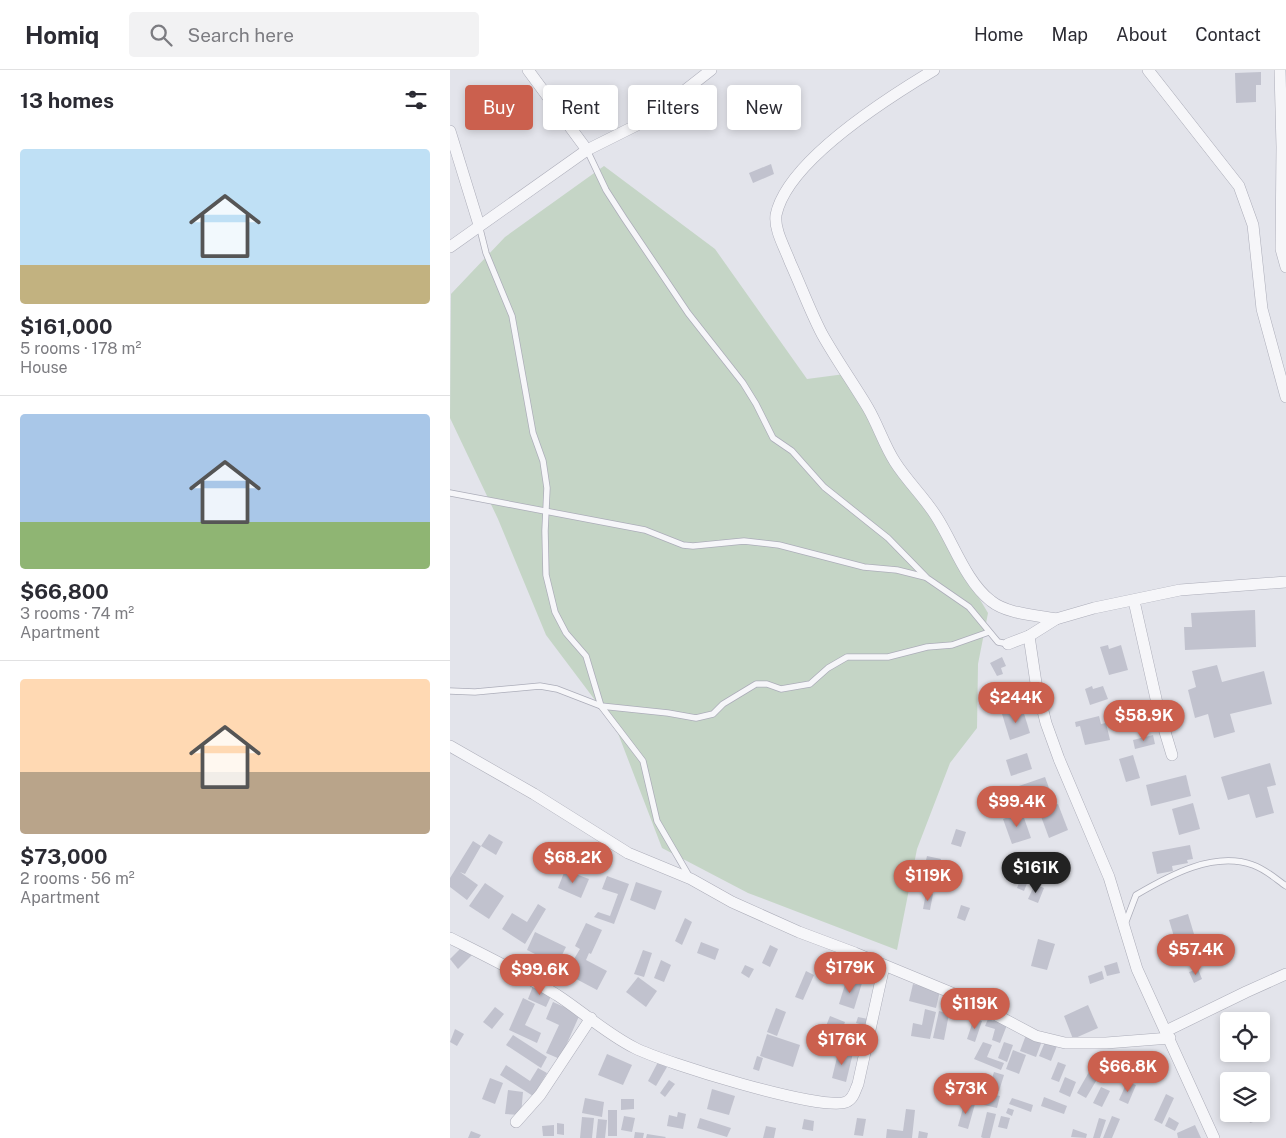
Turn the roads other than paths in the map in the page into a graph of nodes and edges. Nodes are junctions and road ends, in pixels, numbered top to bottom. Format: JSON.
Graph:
{"nodes":[{"id":1,"x":528,"y":70,"type":"edge"},
{"id":2,"x":711,"y":70,"type":"edge"},
{"id":3,"x":934,"y":70,"type":"edge"},
{"id":4,"x":1148,"y":70,"type":"edge"},
{"id":5,"x":1280,"y":70,"type":"edge"},
{"id":6,"x":450,"y":130,"type":"edge"},
{"id":7,"x":588,"y":150,"type":"junction"},
{"id":8,"x":479,"y":225,"type":"junction"},
{"id":9,"x":450,"y":247,"type":"edge"},
{"id":10,"x":1286,"y":267,"type":"edge"},
{"id":11,"x":1286,"y":397,"type":"edge"},
{"id":12,"x":450,"y":493,"type":"edge"},
{"id":13,"x":547,"y":510,"type":"junction"},
{"id":14,"x":927,"y":578,"type":"junction"},
{"id":15,"x":1286,"y":582,"type":"edge"},
{"id":16,"x":1134,"y":601,"type":"junction"},
{"id":17,"x":1056,"y":619,"type":"junction"},
{"id":18,"x":990,"y":632,"type":"junction"},
{"id":19,"x":1029,"y":636,"type":"junction"},
{"id":20,"x":1008,"y":644,"type":"joint"},
{"id":21,"x":450,"y":691,"type":"edge"},
{"id":22,"x":601,"y":706,"type":"junction"},
{"id":23,"x":450,"y":746,"type":"edge"},
{"id":24,"x":1172,"y":755,"type":"dead end"},
{"id":25,"x":691,"y":879,"type":"junction"},
{"id":26,"x":1286,"y":886,"type":"edge"},
{"id":27,"x":1124,"y":929,"type":"junction"},
{"id":28,"x":450,"y":938,"type":"edge"},
{"id":29,"x":884,"y":966,"type":"junction"},
{"id":30,"x":1286,"y":974,"type":"edge"},
{"id":31,"x":591,"y":1018,"type":"junction"},
{"id":32,"x":1168,"y":1035,"type":"junction"},
{"id":33,"x":516,"y":1122,"type":"dead end"},
{"id":34,"x":1214,"y":1138,"type":"edge"}],
"edges":[{"from":1,"to":7,"type":"street"},
{"from":2,"to":7,"type":"street"},
{"from":3,"to":17,"type":"street"},
{"from":4,"to":11,"type":"street"},
{"from":5,"to":10,"type":"street"},
{"from":6,"to":8,"type":"street"},
{"from":7,"to":8,"type":"street"},
{"from":7,"to":14,"type":"lane"},
{"from":8,"to":9,"type":"street"},
{"from":8,"to":13,"type":"lane"},
{"from":12,"to":13,"type":"lane"},
{"from":13,"to":14,"type":"lane"},
{"from":13,"to":22,"type":"lane"},
{"from":14,"to":18,"type":"lane"},
{"from":15,"to":16,"type":"street"},
{"from":16,"to":17,"type":"street"},
{"from":16,"to":24,"type":"street"},
{"from":17,"to":19,"type":"street"},
{"from":18,"to":20,"type":"lane"},
{"from":18,"to":22,"type":"lane"},
{"from":19,"to":20,"type":"street"},
{"from":19,"to":27,"type":"street"},
{"from":21,"to":22,"type":"lane"},
{"from":22,"to":25,"type":"lane"},
{"from":23,"to":25,"type":"street"},
{"from":25,"to":29,"type":"street"},
{"from":26,"to":27,"type":"lane"},
{"from":27,"to":32,"type":"street"},
{"from":28,"to":31,"type":"street"},
{"from":29,"to":31,"type":"street"},
{"from":29,"to":32,"type":"street"},
{"from":30,"to":32,"type":"street"},
{"from":31,"to":33,"type":"street"},
{"from":32,"to":34,"type":"street"}]}
